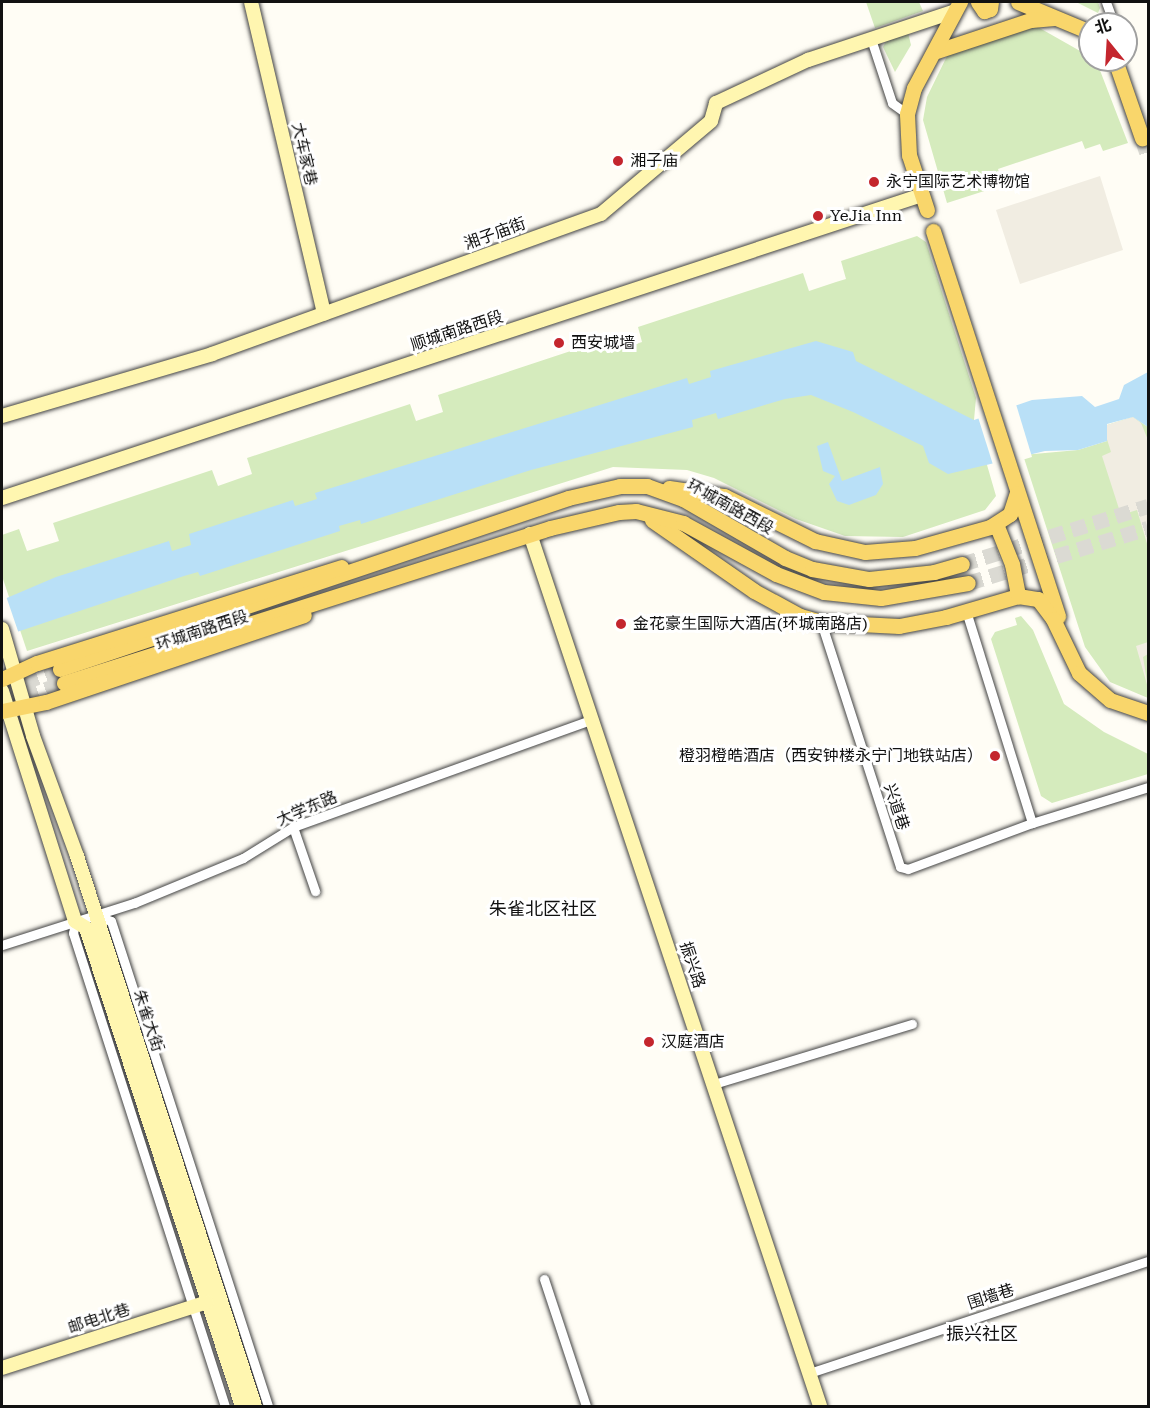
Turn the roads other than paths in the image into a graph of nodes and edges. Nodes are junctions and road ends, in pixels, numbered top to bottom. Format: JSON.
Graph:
{"nodes":[{"id":1,"x":251,"y":2,"type":"edge"},
{"id":2,"x":978,"y":2,"type":"edge"},
{"id":3,"x":991,"y":2,"type":"edge"},
{"id":4,"x":1020,"y":2,"type":"edge"},
{"id":5,"x":955,"y":7,"type":"edge"},
{"id":6,"x":1054,"y":18,"type":"junction"},
{"id":7,"x":1078,"y":27,"type":"edge"},
{"id":8,"x":871,"y":39,"type":"junction"},
{"id":9,"x":938,"y":46,"type":"junction"},
{"id":10,"x":1121,"y":72,"type":"edge"},
{"id":11,"x":907,"y":114,"type":"junction"},
{"id":12,"x":1143,"y":119,"type":"edge"},
{"id":13,"x":1143,"y":138,"type":"tunnel mouth"},
{"id":14,"x":925,"y":203,"type":"joint"},
{"id":15,"x":933,"y":231,"type":"dead end"},
{"id":16,"x":324,"y":314,"type":"junction"},
{"id":17,"x":2,"y":416,"type":"edge"},
{"id":18,"x":647,"y":486,"type":"junction"},
{"id":19,"x":1018,"y":490,"type":"junction"},
{"id":20,"x":2,"y":498,"type":"edge"},
{"id":21,"x":636,"y":511,"type":"junction"},
{"id":22,"x":996,"y":524,"type":"junction"},
{"id":23,"x":530,"y":534,"type":"junction"},
{"id":24,"x":380,"y":563,"type":"junction"},
{"id":25,"x":962,"y":564,"type":"tunnel mouth"},
{"id":26,"x":410,"y":572,"type":"junction"},
{"id":27,"x":968,"y":583,"type":"tunnel mouth"},
{"id":28,"x":1018,"y":596,"type":"junction"},
{"id":29,"x":966,"y":611,"type":"junction"},
{"id":30,"x":821,"y":622,"type":"junction"},
{"id":31,"x":2,"y":629,"type":"edge"},
{"id":32,"x":1068,"y":647,"type":"junction"},
{"id":33,"x":8,"y":676,"type":"edge"},
{"id":34,"x":2,"y":691,"type":"edge"},
{"id":35,"x":24,"y":706,"type":"junction"},
{"id":36,"x":4,"y":710,"type":"edge"},
{"id":37,"x":1148,"y":713,"type":"edge"},
{"id":38,"x":593,"y":719,"type":"junction"},
{"id":39,"x":1149,"y":787,"type":"edge"},
{"id":40,"x":1032,"y":823,"type":"junction"},
{"id":41,"x":293,"y":827,"type":"junction"},
{"id":42,"x":315,"y":891,"type":"dead end"},
{"id":43,"x":96,"y":915,"type":"junction"},
{"id":44,"x":75,"y":921,"type":"junction"},
{"id":45,"x":2,"y":945,"type":"edge"},
{"id":46,"x":912,"y":1024,"type":"dead end"},
{"id":47,"x":714,"y":1084,"type":"junction"},
{"id":48,"x":1149,"y":1261,"type":"edge"},
{"id":49,"x":544,"y":1280,"type":"dead end"},
{"id":50,"x":207,"y":1302,"type":"junction"},
{"id":51,"x":193,"y":1306,"type":"junction"},
{"id":52,"x":2,"y":1368,"type":"edge"},
{"id":53,"x":809,"y":1373,"type":"junction"},
{"id":54,"x":225,"y":1407,"type":"edge"},
{"id":55,"x":242,"y":1407,"type":"edge"},
{"id":56,"x":255,"y":1407,"type":"edge"},
{"id":57,"x":268,"y":1407,"type":"edge"},
{"id":58,"x":586,"y":1407,"type":"edge"},
{"id":59,"x":820,"y":1407,"type":"edge"}],
"edges":[{"from":1,"to":16,"type":"street","name":"大车家巷"},
{"from":2,"to":3,"type":"main road"},
{"from":4,"to":6,"type":"main road"},
{"from":5,"to":8,"type":"street","name":"湘子庙街"},
{"from":5,"to":9,"type":"main road"},
{"from":6,"to":7,"type":"main road"},
{"from":6,"to":9,"type":"main road"},
{"from":8,"to":11,"type":"street"},
{"from":8,"to":16,"type":"street","name":"湘子庙街"},
{"from":9,"to":11,"type":"main road"},
{"from":10,"to":12,"type":"main road"},
{"from":11,"to":14,"type":"main road"},
{"from":12,"to":13,"type":"main road"},
{"from":14,"to":20,"type":"street","name":"顺城南路西段"},
{"from":15,"to":19,"type":"main road"},
{"from":16,"to":17,"type":"street","name":"湘子庙街"},
{"from":18,"to":22,"type":"main road"},
{"from":18,"to":24,"type":"main road","name":"环城南路西段"},
{"from":18,"to":25,"type":"main road","name":"环城南路西段"},
{"from":19,"to":22,"type":"main road"},
{"from":19,"to":32,"type":"main road"},
{"from":21,"to":23,"type":"main road","name":"环城南路西段"},
{"from":21,"to":27,"type":"main road","name":"环城南路西段"},
{"from":21,"to":30,"type":"main road"},
{"from":22,"to":28,"type":"main road"},
{"from":23,"to":26,"type":"main road","name":"环城南路西段"},
{"from":23,"to":38,"type":"street","name":"振兴路"},
{"from":24,"to":26,"type":"main road","name":"环城南路西段"},
{"from":24,"to":33,"type":"main road","name":"环城南路西段"},
{"from":26,"to":35,"type":"main road","name":"环城南路西段"},
{"from":28,"to":29,"type":"main road"},
{"from":28,"to":32,"type":"main road"},
{"from":29,"to":30,"type":"main road"},
{"from":29,"to":40,"type":"street"},
{"from":30,"to":40,"type":"street","name":"兴道巷"},
{"from":31,"to":33,"type":"street","name":"朱雀大街"},
{"from":32,"to":37,"type":"main road"},
{"from":33,"to":35,"type":"street","name":"朱雀大街"},
{"from":34,"to":36,"type":"street","name":"朱雀大街"},
{"from":35,"to":36,"type":"main road","name":"环城南路西段"},
{"from":35,"to":43,"type":"street","name":"朱雀大街"},
{"from":36,"to":44,"type":"street","name":"朱雀大街"},
{"from":38,"to":41,"type":"street","name":"大学东路"},
{"from":38,"to":47,"type":"street","name":"振兴路"},
{"from":39,"to":40,"type":"street","name":"兴道巷"},
{"from":41,"to":42,"type":"street"},
{"from":41,"to":43,"type":"street","name":"大学东路"},
{"from":43,"to":44,"type":"street","name":"大学东路"},
{"from":43,"to":56,"type":"street","name":"朱雀大街"},
{"from":43,"to":57,"type":"street"},
{"from":44,"to":45,"type":"street","name":"大学东路"},
{"from":44,"to":50,"type":"street","name":"朱雀大街"},
{"from":44,"to":51,"type":"street"},
{"from":46,"to":47,"type":"street"},
{"from":47,"to":53,"type":"street","name":"振兴路"},
{"from":48,"to":53,"type":"street","name":"围墙巷"},
{"from":49,"to":58,"type":"street"},
{"from":50,"to":51,"type":"street","name":"邮电北巷"},
{"from":50,"to":55,"type":"street","name":"朱雀大街"},
{"from":51,"to":52,"type":"street","name":"邮电北巷"},
{"from":51,"to":54,"type":"street"},
{"from":53,"to":59,"type":"street","name":"振兴路"}]}
